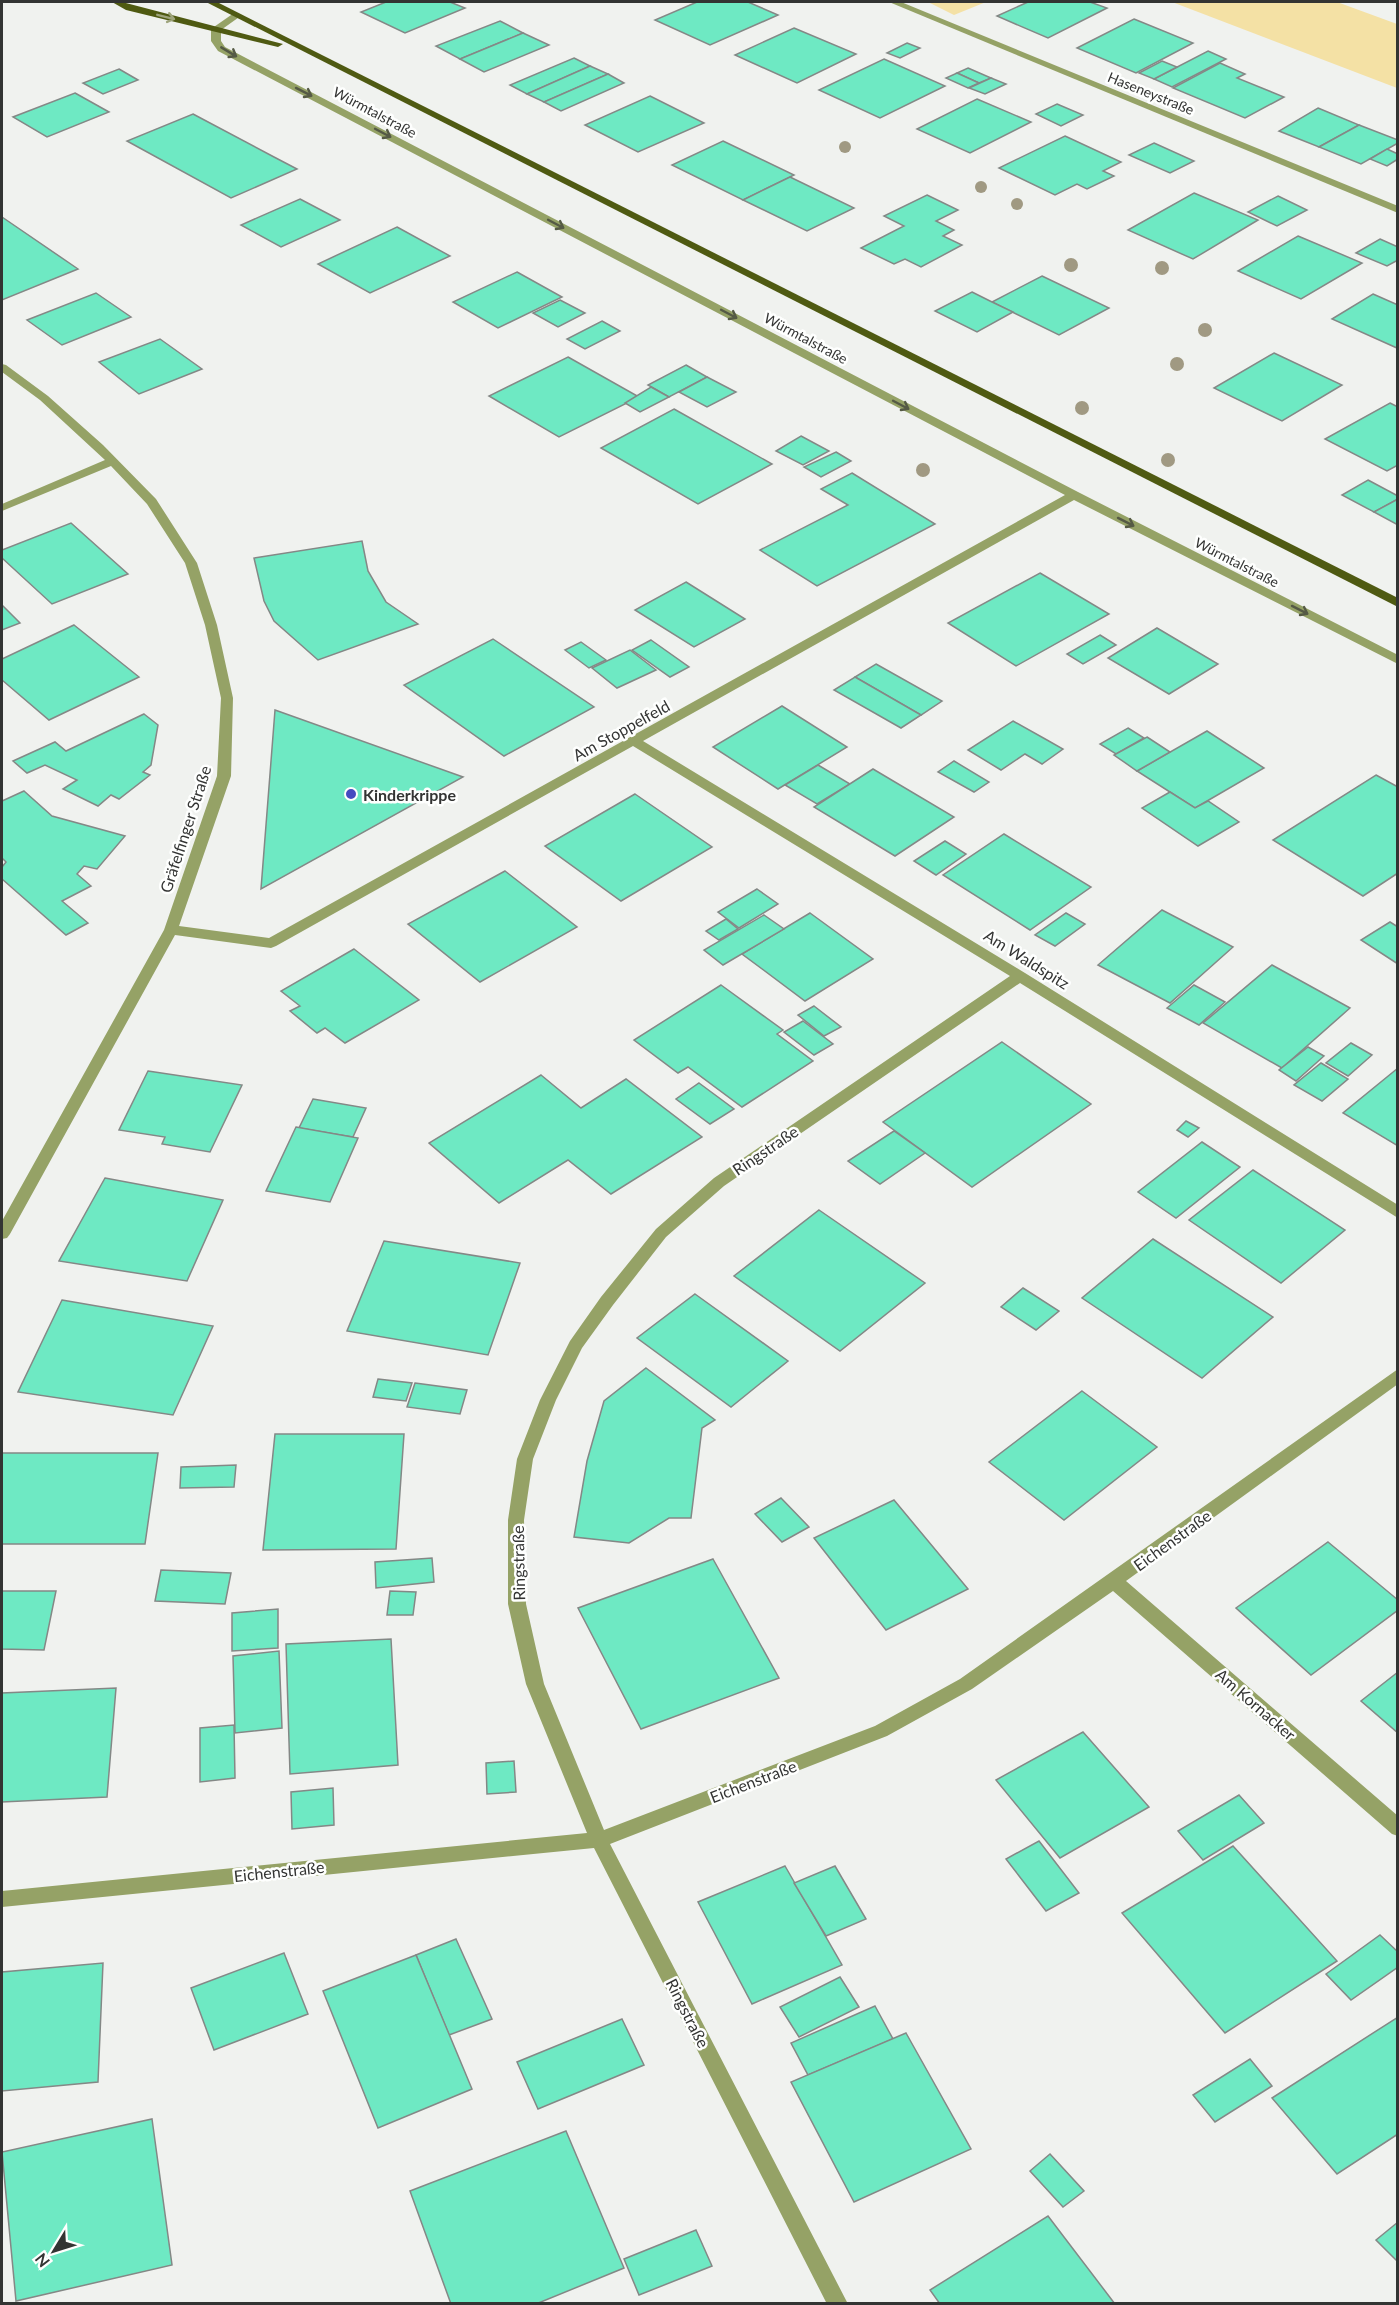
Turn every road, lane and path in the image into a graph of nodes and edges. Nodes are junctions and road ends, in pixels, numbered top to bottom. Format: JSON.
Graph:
{"nodes":[{"id":1,"x":116,"y":2,"type":"edge"},
{"id":2,"x":211,"y":2,"type":"edge"},
{"id":3,"x":897,"y":2,"type":"edge"},
{"id":4,"x":237,"y":15,"type":"junction"},
{"id":5,"x":216,"y":29,"type":"junction"},
{"id":6,"x":302,"y":49,"type":"junction"},
{"id":7,"x":1398,"y":210,"type":"edge"},
{"id":8,"x":2,"y":366,"type":"edge"},
{"id":9,"x":113,"y":461,"type":"junction"},
{"id":10,"x":1074,"y":495,"type":"junction"},
{"id":11,"x":2,"y":508,"type":"edge"},
{"id":12,"x":1398,"y":603,"type":"edge"},
{"id":13,"x":1398,"y":660,"type":"edge"},
{"id":14,"x":634,"y":741,"type":"junction"},
{"id":15,"x":171,"y":930,"type":"junction"},
{"id":16,"x":1020,"y":976,"type":"junction"},
{"id":17,"x":7,"y":1210,"type":"edge"},
{"id":18,"x":1398,"y":1213,"type":"edge"},
{"id":19,"x":2,"y":1233,"type":"edge"},
{"id":20,"x":1398,"y":1375,"type":"edge"},
{"id":21,"x":1114,"y":1581,"type":"junction"},
{"id":22,"x":1398,"y":1827,"type":"edge"},
{"id":23,"x":598,"y":1840,"type":"junction"},
{"id":24,"x":2,"y":1899,"type":"edge"},
{"id":25,"x":838,"y":2304,"type":"edge"}],
"edges":[{"from":1,"to":5,"type":"main road","name":"Würmtalstraße","one_way":true},
{"from":2,"to":4,"type":"main road","name":"Würmtalstraße"},
{"from":3,"to":7,"type":"street","name":"Haseneystraße"},
{"from":4,"to":5,"type":"street"},
{"from":4,"to":6,"type":"main road","name":"Würmtalstraße"},
{"from":5,"to":6,"type":"main road","name":"Würmtalstraße"},
{"from":5,"to":10,"type":"street","name":"Würmtalstraße","one_way":true},
{"from":6,"to":12,"type":"main road","name":"Würmtalstraße"},
{"from":8,"to":9,"type":"street","name":"Gräfelfinger Straße"},
{"from":9,"to":11,"type":"street"},
{"from":9,"to":15,"type":"street","name":"Gräfelfinger Straße"},
{"from":10,"to":13,"type":"street","name":"Würmtalstraße","one_way":true},
{"from":10,"to":14,"type":"street","name":"Am Stoppelfeld"},
{"from":14,"to":15,"type":"street","name":"Am Stoppelfeld"},
{"from":14,"to":16,"type":"street","name":"Am Waldspitz"},
{"from":15,"to":17,"type":"street","name":"Gräfelfinger Straße"},
{"from":16,"to":18,"type":"street","name":"Am Waldspitz"},
{"from":16,"to":23,"type":"street","name":"Ringstraße"},
{"from":17,"to":19,"type":"street","name":"Gräfelfinger Straße"},
{"from":20,"to":21,"type":"street","name":"Eichenstraße"},
{"from":21,"to":22,"type":"street","name":"Am Kornacker"},
{"from":21,"to":23,"type":"street","name":"Eichenstraße"},
{"from":23,"to":24,"type":"street","name":"Eichenstraße"},
{"from":23,"to":25,"type":"street","name":"Ringstraße"}]}
